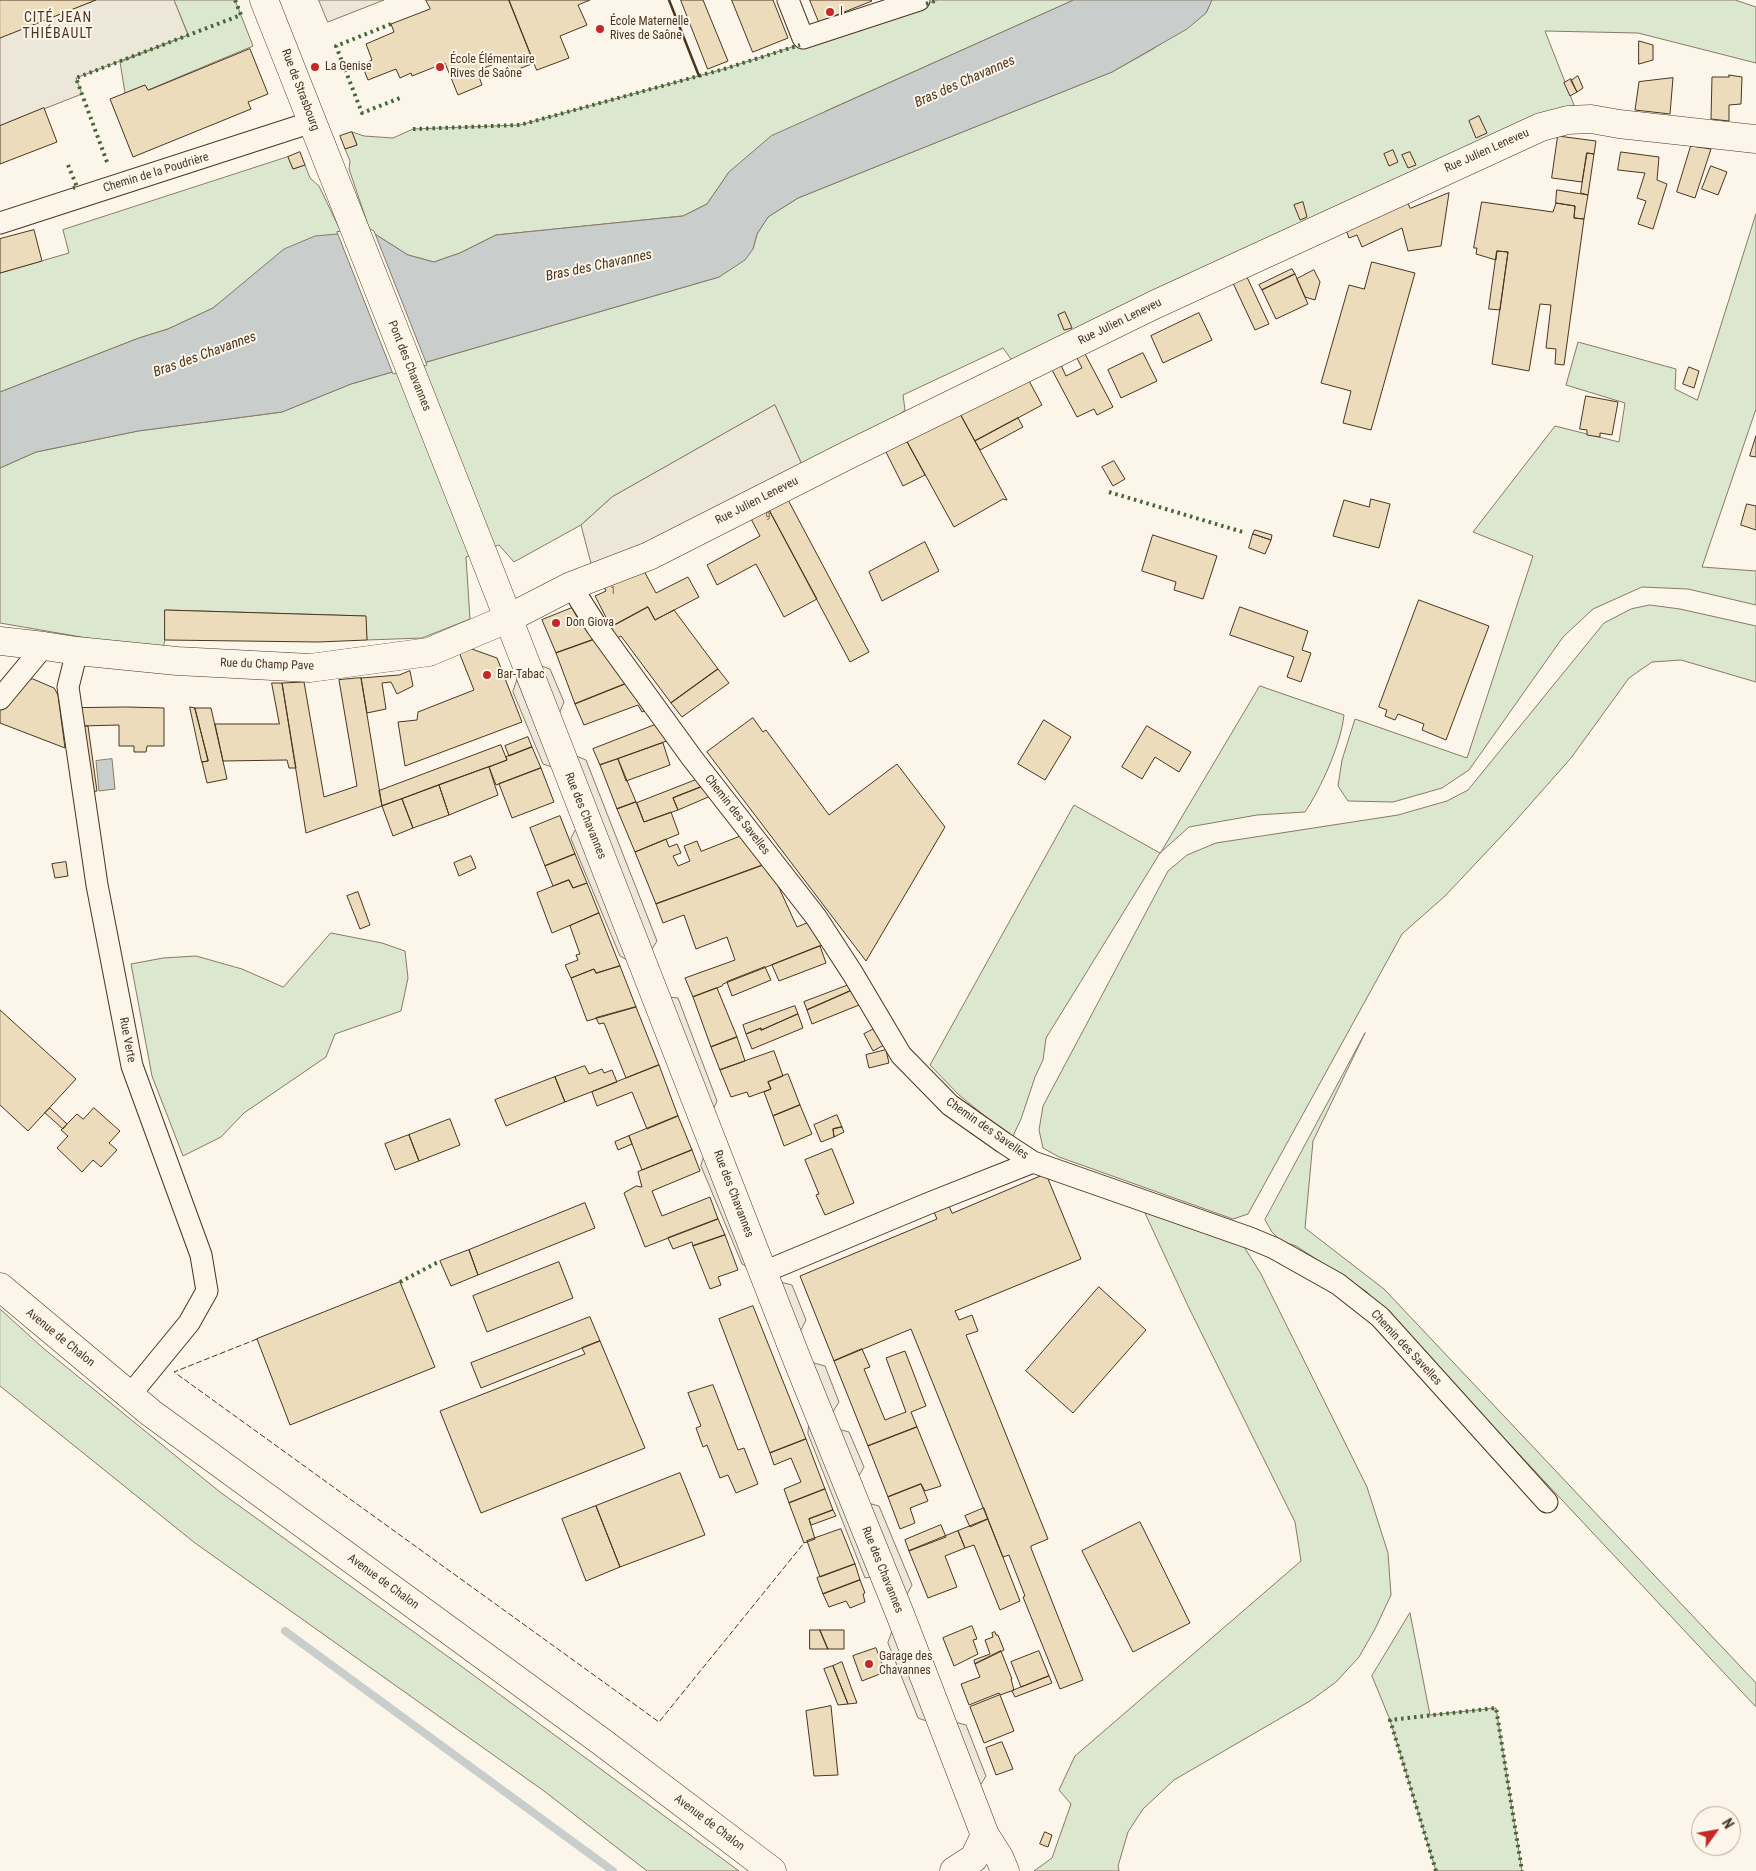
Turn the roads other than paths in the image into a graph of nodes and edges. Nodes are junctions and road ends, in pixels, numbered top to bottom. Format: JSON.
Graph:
{"nodes":[{"id":1,"x":264,"y":0,"type":"edge"},
{"id":2,"x":788,"y":0,"type":"edge"},
{"id":3,"x":919,"y":0,"type":"edge"},
{"id":4,"x":312,"y":122,"type":"junction"},
{"id":5,"x":1756,"y":139,"type":"edge"},
{"id":6,"x":335,"y":180,"type":"joint"},
{"id":7,"x":0,"y":223,"type":"edge"},
{"id":8,"x":482,"y":551,"type":"joint"},
{"id":9,"x":571,"y":586,"type":"junction"},
{"id":10,"x":507,"y":619,"type":"junction"},
{"id":11,"x":21,"y":644,"type":"edge"},
{"id":12,"x":77,"y":651,"type":"junction"},
{"id":13,"x":0,"y":699,"type":"edge"},
{"id":14,"x":1033,"y":1162,"type":"junction"},
{"id":15,"x":764,"y":1272,"type":"junction"},
{"id":16,"x":0,"y":1287,"type":"edge"},
{"id":17,"x":130,"y":1395,"type":"junction"},
{"id":18,"x":1547,"y":1502,"type":"dead end"},
{"id":19,"x":985,"y":1835,"type":"junction"},
{"id":20,"x":772,"y":1871,"type":"edge"},
{"id":21,"x":954,"y":1871,"type":"edge"},
{"id":22,"x":990,"y":1871,"type":"edge"},
{"id":23,"x":1004,"y":1871,"type":"edge"}],
"edges":[{"from":1,"to":4,"type":"main road","name":"Rue de Strasbourg"},
{"from":2,"to":3,"type":"street"},
{"from":4,"to":6,"type":"main road","name":"Rue de Strasbourg"},
{"from":4,"to":7,"type":"street","name":"Chemin de la Poudrière"},
{"from":5,"to":9,"type":"main road","name":"Rue Julien Leneveu"},
{"from":6,"to":8,"type":"main road","name":"Pont des Chavannes"},
{"from":8,"to":10,"type":"main road","name":"Rue des Chavannes"},
{"from":9,"to":10,"type":"main road","name":"Rue Julien Leneveu"},
{"from":9,"to":14,"type":"street","name":"Chemin des Savelles"},
{"from":10,"to":12,"type":"main road","name":"Rue du Champ Pave"},
{"from":10,"to":15,"type":"main road","name":"Rue des Chavannes"},
{"from":11,"to":12,"type":"main road","name":"Rue du Champ Pave"},
{"from":11,"to":13,"type":"street"},
{"from":12,"to":17,"type":"street","name":"Rue Verte"},
{"from":14,"to":15,"type":"street"},
{"from":14,"to":18,"type":"street","name":"Chemin des Savelles"},
{"from":15,"to":19,"type":"main road","name":"Rue des Chavannes"},
{"from":16,"to":17,"type":"main road","name":"Avenue de Chalon"},
{"from":17,"to":20,"type":"main road","name":"Avenue de Chalon"},
{"from":19,"to":21,"type":"main road"},
{"from":19,"to":22,"type":"main road"},
{"from":19,"to":23,"type":"main road"}]}
